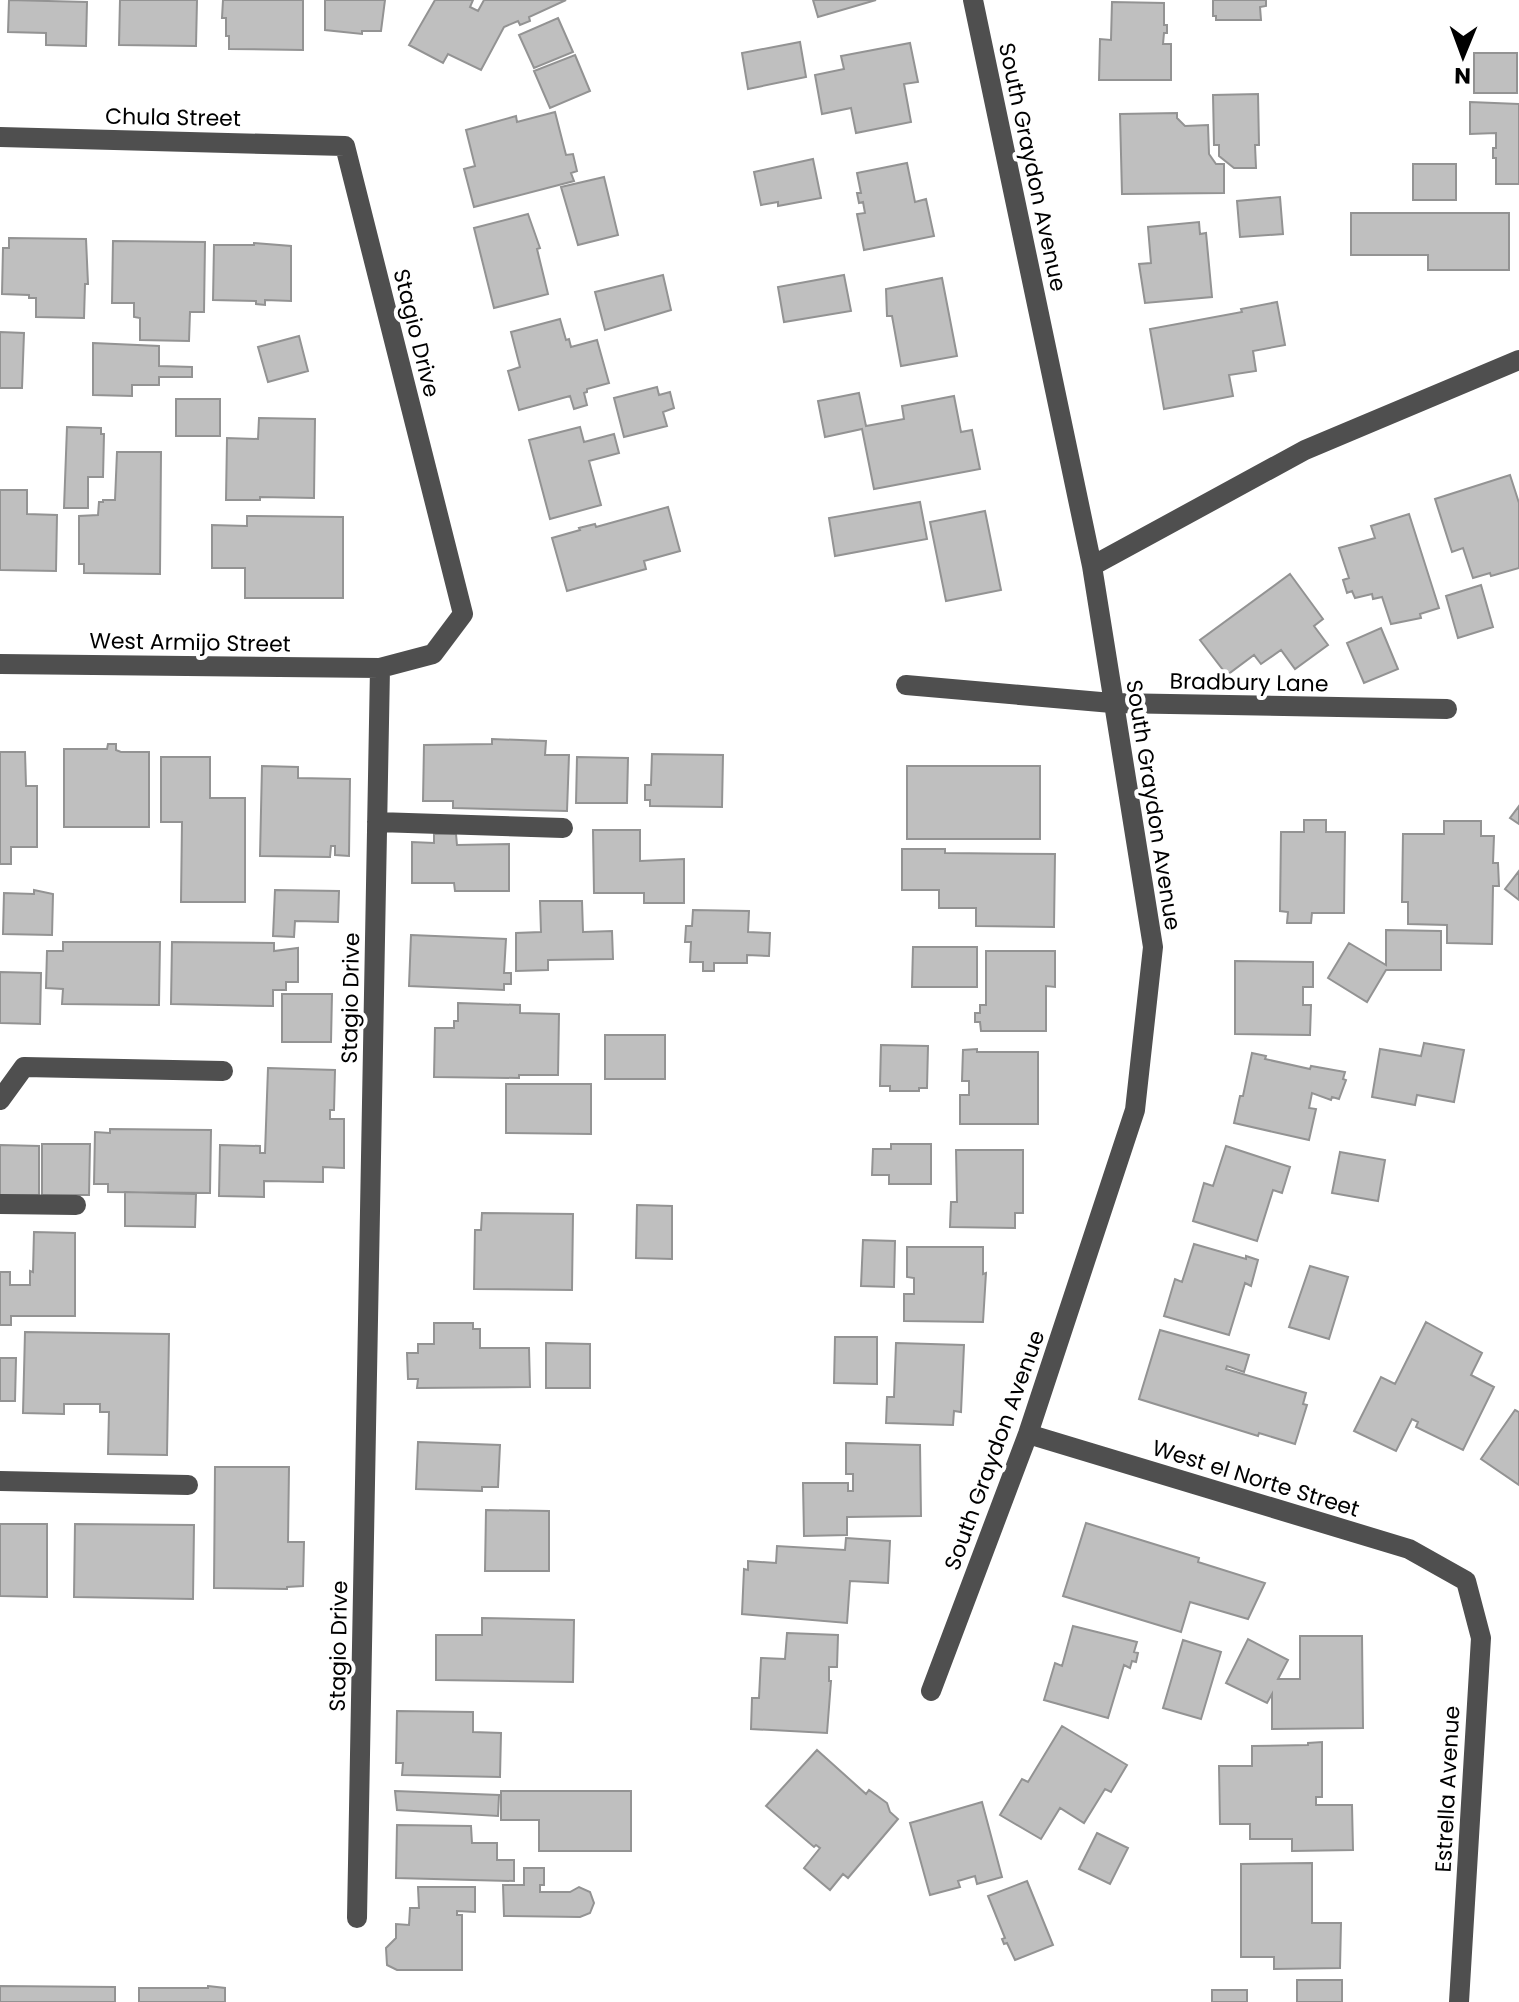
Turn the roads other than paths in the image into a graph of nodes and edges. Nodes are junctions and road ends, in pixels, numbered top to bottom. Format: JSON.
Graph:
{"nodes":[{"id":1,"x":973,"y":0,"type":"edge"},
{"id":2,"x":0,"y":137,"type":"edge"},
{"id":3,"x":345,"y":146,"type":"joint"},
{"id":4,"x":1519,"y":360,"type":"edge"},
{"id":5,"x":1092,"y":566,"type":"junction"},
{"id":6,"x":0,"y":664,"type":"edge"},
{"id":7,"x":380,"y":668,"type":"junction"},
{"id":8,"x":906,"y":685,"type":"dead end"},
{"id":9,"x":1112,"y":703,"type":"junction"},
{"id":10,"x":1447,"y":709,"type":"dead end"},
{"id":11,"x":377,"y":822,"type":"junction"},
{"id":12,"x":563,"y":828,"type":"dead end"},
{"id":13,"x":223,"y":1071,"type":"dead end"},
{"id":14,"x":0,"y":1100,"type":"edge"},
{"id":15,"x":0,"y":1204,"type":"edge"},
{"id":16,"x":76,"y":1205,"type":"dead end"},
{"id":17,"x":1028,"y":1434,"type":"junction"},
{"id":18,"x":0,"y":1481,"type":"edge"},
{"id":19,"x":188,"y":1485,"type":"dead end"},
{"id":20,"x":1466,"y":1581,"type":"joint"},
{"id":21,"x":931,"y":1691,"type":"dead end"},
{"id":22,"x":357,"y":1918,"type":"dead end"},
{"id":23,"x":1459,"y":2002,"type":"edge"}],
"edges":[{"from":1,"to":5,"type":"street","name":"South Graydon Avenue"},
{"from":2,"to":3,"type":"street","name":"Chula Street"},
{"from":3,"to":7,"type":"street","name":"Stagio Drive"},
{"from":4,"to":5,"type":"street"},
{"from":5,"to":9,"type":"street","name":"South Graydon Avenue"},
{"from":6,"to":7,"type":"street","name":"West Armijo Street"},
{"from":7,"to":11,"type":"street","name":"Stagio Drive"},
{"from":8,"to":9,"type":"street","name":"Bradbury Lane"},
{"from":9,"to":10,"type":"street","name":"Bradbury Lane"},
{"from":9,"to":17,"type":"street","name":"South Graydon Avenue"},
{"from":11,"to":12,"type":"street"},
{"from":11,"to":22,"type":"street","name":"Stagio Drive"},
{"from":13,"to":14,"type":"street"},
{"from":15,"to":16,"type":"street"},
{"from":17,"to":20,"type":"street","name":"West el Norte Street"},
{"from":17,"to":21,"type":"street","name":"South Graydon Avenue"},
{"from":18,"to":19,"type":"street"},
{"from":20,"to":23,"type":"street","name":"Estrella Avenue"}]}
